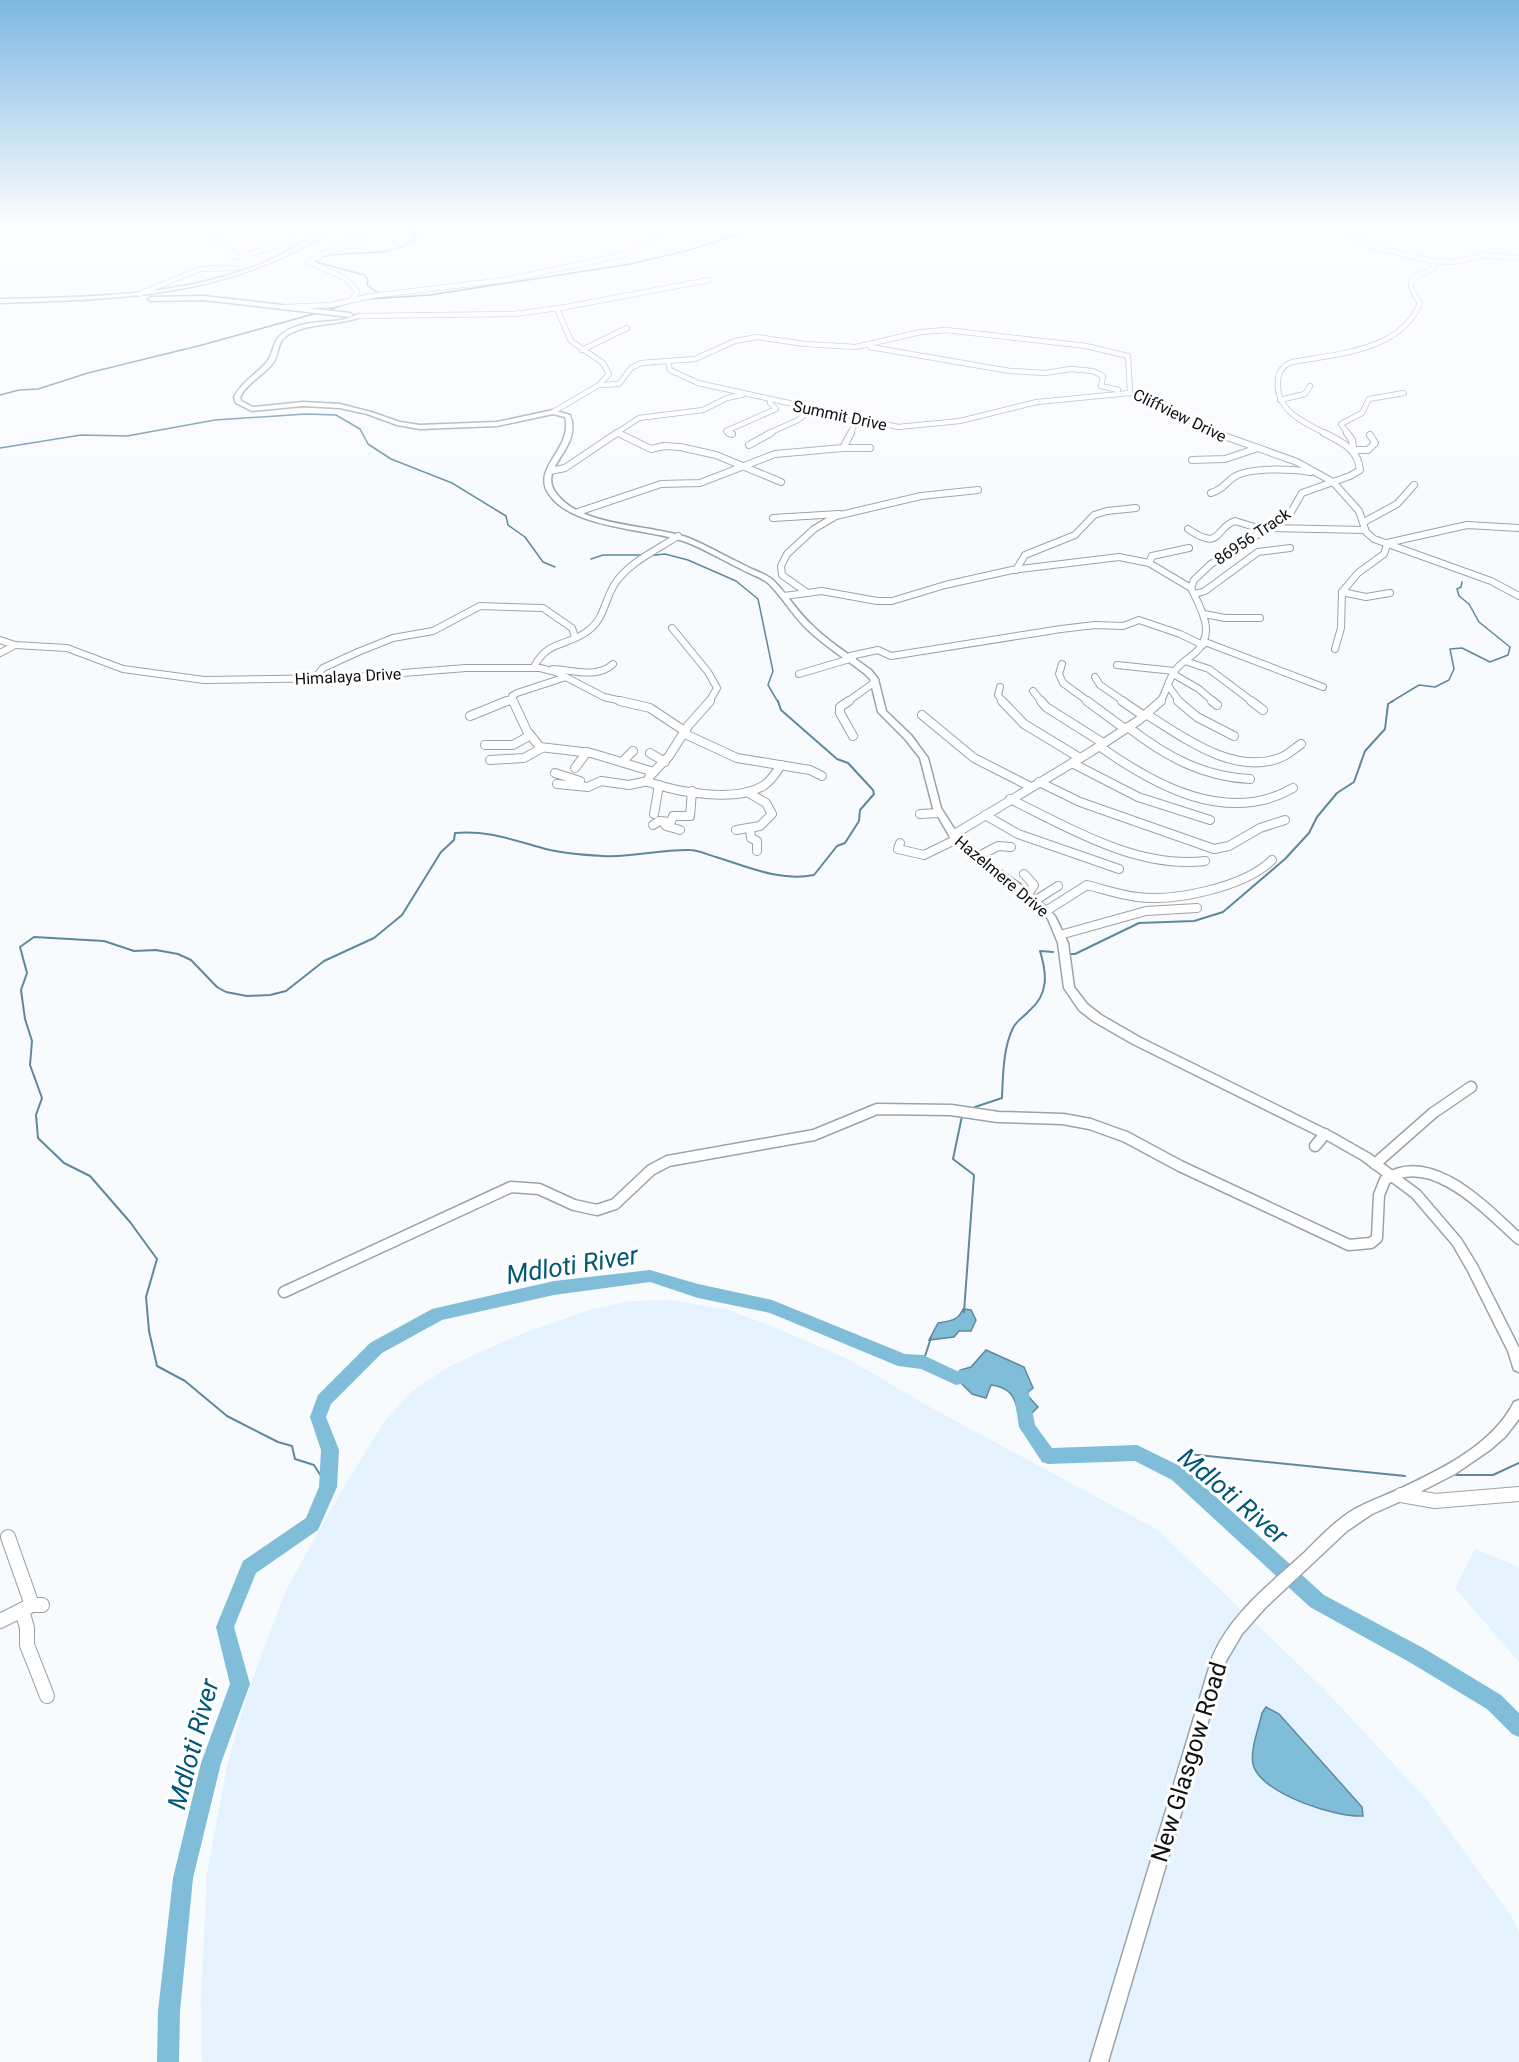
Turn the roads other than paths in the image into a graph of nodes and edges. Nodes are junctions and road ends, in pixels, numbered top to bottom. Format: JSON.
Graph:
{"nodes":[{"id":1,"x":333,"y":321,"type":"edge"},
{"id":2,"x":563,"y":321,"type":"edge"},
{"id":3,"x":1412,"y":321,"type":"edge"},
{"id":4,"x":627,"y":328,"type":"dead end"},
{"id":5,"x":865,"y":346,"type":"junction"},
{"id":6,"x":582,"y":350,"type":"junction"},
{"id":7,"x":668,"y":361,"type":"junction"},
{"id":8,"x":599,"y":385,"type":"junction"},
{"id":9,"x":1310,"y":386,"type":"dead end"},
{"id":10,"x":1130,"y":392,"type":"junction"},
{"id":11,"x":1404,"y":393,"type":"dead end"},
{"id":12,"x":750,"y":395,"type":"junction"},
{"id":13,"x":770,"y":399,"type":"junction"},
{"id":14,"x":1280,"y":400,"type":"junction"},
{"id":15,"x":812,"y":409,"type":"junction"},
{"id":16,"x":553,"y":412,"type":"junction"},
{"id":17,"x":857,"y":420,"type":"junction"},
{"id":18,"x":888,"y":426,"type":"junction"},
{"id":19,"x":618,"y":433,"type":"junction"},
{"id":20,"x":732,"y":434,"type":"dead end"},
{"id":21,"x":888,"y":434,"type":"dead end"},
{"id":22,"x":1370,"y":435,"type":"dead end"},
{"id":23,"x":749,"y":445,"type":"dead end"},
{"id":24,"x":843,"y":448,"type":"junction"},
{"id":25,"x":870,"y":448,"type":"dead end"},
{"id":26,"x":1256,"y":449,"type":"junction"},
{"id":27,"x":1354,"y":453,"type":"junction"},
{"id":28,"x":1192,"y":460,"type":"dead end"},
{"id":29,"x":746,"y":465,"type":"junction"},
{"id":30,"x":550,"y":471,"type":"junction"},
{"id":31,"x":1322,"y":475,"type":"junction"},
{"id":32,"x":781,"y":482,"type":"dead end"},
{"id":33,"x":1333,"y":482,"type":"junction"},
{"id":34,"x":1414,"y":485,"type":"dead end"},
{"id":35,"x":978,"y":490,"type":"dead end"},
{"id":36,"x":1212,"y":493,"type":"dead end"},
{"id":37,"x":1136,"y":508,"type":"dead end"},
{"id":38,"x":578,"y":512,"type":"junction"},
{"id":39,"x":841,"y":515,"type":"junction"},
{"id":40,"x":795,"y":516,"type":"junction"},
{"id":41,"x":773,"y":518,"type":"dead end"},
{"id":42,"x":1364,"y":522,"type":"junction"},
{"id":43,"x":1519,"y":528,"type":"edge"},
{"id":44,"x":814,"y":529,"type":"junction"},
{"id":45,"x":1188,"y":529,"type":"dead end"},
{"id":46,"x":1265,"y":529,"type":"junction"},
{"id":47,"x":1365,"y":530,"type":"junction"},
{"id":48,"x":678,"y":536,"type":"junction"},
{"id":49,"x":1385,"y":544,"type":"junction"},
{"id":50,"x":1189,"y":548,"type":"dead end"},
{"id":51,"x":1290,"y":548,"type":"dead end"},
{"id":52,"x":1149,"y":563,"type":"junction"},
{"id":53,"x":1016,"y":570,"type":"junction"},
{"id":54,"x":1193,"y":591,"type":"junction"},
{"id":55,"x":806,"y":592,"type":"junction"},
{"id":56,"x":1342,"y":592,"type":"junction"},
{"id":57,"x":1390,"y":593,"type":"dead end"},
{"id":58,"x":784,"y":596,"type":"junction"},
{"id":59,"x":1519,"y":596,"type":"edge"},
{"id":60,"x":1204,"y":614,"type":"junction"},
{"id":61,"x":1260,"y":618,"type":"dead end"},
{"id":62,"x":672,"y":628,"type":"dead end"},
{"id":63,"x":575,"y":637,"type":"junction"},
{"id":64,"x":0,"y":640,"type":"edge"},
{"id":65,"x":1204,"y":643,"type":"junction"},
{"id":66,"x":15,"y":645,"type":"junction"},
{"id":67,"x":1335,"y":649,"type":"dead end"},
{"id":68,"x":0,"y":653,"type":"edge"},
{"id":69,"x":852,"y":657,"type":"junction"},
{"id":70,"x":1185,"y":661,"type":"junction"},
{"id":71,"x":614,"y":664,"type":"dead end"},
{"id":72,"x":1062,"y":664,"type":"dead end"},
{"id":73,"x":1117,"y":665,"type":"dead end"},
{"id":74,"x":534,"y":667,"type":"junction"},
{"id":75,"x":547,"y":669,"type":"junction"},
{"id":76,"x":1174,"y":673,"type":"junction"},
{"id":77,"x":799,"y":674,"type":"dead end"},
{"id":78,"x":566,"y":677,"type":"junction"},
{"id":79,"x":1095,"y":678,"type":"dead end"},
{"id":80,"x":314,"y":679,"type":"junction"},
{"id":81,"x":875,"y":682,"type":"junction"},
{"id":82,"x":1000,"y":687,"type":"dead end"},
{"id":83,"x":1169,"y":687,"type":"junction"},
{"id":84,"x":1323,"y":687,"type":"dead end"},
{"id":85,"x":1033,"y":691,"type":"dead end"},
{"id":86,"x":511,"y":699,"type":"junction"},
{"id":87,"x":1217,"y":705,"type":"dead end"},
{"id":88,"x":1263,"y":710,"type":"dead end"},
{"id":89,"x":922,"y":715,"type":"dead end"},
{"id":90,"x":1145,"y":715,"type":"junction"},
{"id":91,"x":470,"y":716,"type":"dead end"},
{"id":92,"x":1126,"y":728,"type":"junction"},
{"id":93,"x":685,"y":733,"type":"junction"},
{"id":94,"x":529,"y":736,"type":"junction"},
{"id":95,"x":853,"y":736,"type":"dead end"},
{"id":96,"x":1234,"y":736,"type":"dead end"},
{"id":97,"x":1101,"y":744,"type":"junction"},
{"id":98,"x":1301,"y":744,"type":"dead end"},
{"id":99,"x":485,"y":745,"type":"dead end"},
{"id":100,"x":542,"y":748,"type":"junction"},
{"id":101,"x":633,"y":751,"type":"dead end"},
{"id":102,"x":587,"y":752,"type":"junction"},
{"id":103,"x":650,"y":753,"type":"dead end"},
{"id":104,"x":1080,"y":758,"type":"junction"},
{"id":105,"x":490,"y":760,"type":"dead end"},
{"id":106,"x":622,"y":761,"type":"junction"},
{"id":107,"x":665,"y":762,"type":"junction"},
{"id":108,"x":1072,"y":763,"type":"junction"},
{"id":109,"x":781,"y":765,"type":"junction"},
{"id":110,"x":576,"y":768,"type":"dead end"},
{"id":111,"x":654,"y":772,"type":"junction"},
{"id":112,"x":555,"y":773,"type":"dead end"},
{"id":113,"x":822,"y":776,"type":"dead end"},
{"id":114,"x":1250,"y":779,"type":"dead end"},
{"id":115,"x":594,"y":781,"type":"junction"},
{"id":116,"x":648,"y":781,"type":"junction"},
{"id":117,"x":1039,"y":782,"type":"junction"},
{"id":118,"x":557,"y":784,"type":"dead end"},
{"id":119,"x":616,"y":784,"type":"junction"},
{"id":120,"x":659,"y":785,"type":"junction"},
{"id":121,"x":1031,"y":787,"type":"junction"},
{"id":122,"x":1293,"y":788,"type":"dead end"},
{"id":123,"x":692,"y":791,"type":"junction"},
{"id":124,"x":605,"y":792,"type":"dead end"},
{"id":125,"x":747,"y":792,"type":"junction"},
{"id":126,"x":1010,"y":799,"type":"junction"},
{"id":127,"x":939,"y":813,"type":"junction"},
{"id":128,"x":920,"y":814,"type":"dead end"},
{"id":129,"x":985,"y":815,"type":"junction"},
{"id":130,"x":656,"y":820,"type":"junction"},
{"id":131,"x":1210,"y":820,"type":"dead end"},
{"id":132,"x":1285,"y":820,"type":"dead end"},
{"id":133,"x":750,"y":828,"type":"junction"},
{"id":134,"x":680,"y":830,"type":"dead end"},
{"id":135,"x":736,"y":830,"type":"dead end"},
{"id":136,"x":955,"y":837,"type":"junction"},
{"id":137,"x":900,"y":843,"type":"dead end"},
{"id":138,"x":1011,"y":847,"type":"dead end"},
{"id":139,"x":757,"y":851,"type":"dead end"},
{"id":140,"x":977,"y":857,"type":"junction"},
{"id":141,"x":1272,"y":860,"type":"dead end"},
{"id":142,"x":1205,"y":861,"type":"dead end"},
{"id":143,"x":1119,"y":869,"type":"dead end"},
{"id":144,"x":1024,"y":874,"type":"dead end"},
{"id":145,"x":1058,"y":886,"type":"dead end"},
{"id":146,"x":1028,"y":894,"type":"junction"},
{"id":147,"x":1036,"y":900,"type":"junction"},
{"id":148,"x":1197,"y":908,"type":"dead end"},
{"id":149,"x":1046,"y":910,"type":"junction"},
{"id":150,"x":1094,"y":915,"type":"dead end"},
{"id":151,"x":1089,"y":927,"type":"junction"},
{"id":152,"x":1060,"y":935,"type":"junction"},
{"id":153,"x":1471,"y":1087,"type":"dead end"},
{"id":154,"x":1325,"y":1134,"type":"junction"},
{"id":155,"x":1315,"y":1146,"type":"dead end"},
{"id":156,"x":1375,"y":1164,"type":"junction"},
{"id":157,"x":1392,"y":1175,"type":"junction"},
{"id":158,"x":1519,"y":1239,"type":"edge"},
{"id":159,"x":284,"y":1292,"type":"dead end"},
{"id":160,"x":1519,"y":1366,"type":"edge"},
{"id":161,"x":1519,"y":1406,"type":"edge"},
{"id":162,"x":1519,"y":1494,"type":"edge"},
{"id":163,"x":1401,"y":1495,"type":"junction"},
{"id":164,"x":8,"y":1537,"type":"dead end"},
{"id":165,"x":32,"y":1606,"type":"junction"},
{"id":166,"x":0,"y":1622,"type":"edge"},
{"id":167,"x":47,"y":1696,"type":"dead end"},
{"id":168,"x":1099,"y":2062,"type":"edge"}],
"edges":[{"from":1,"to":16,"type":"street"},
{"from":2,"to":6,"type":"street"},
{"from":3,"to":14,"type":"street"},
{"from":4,"to":6,"type":"street"},
{"from":5,"to":7,"type":"street","name":"Cliffview Drive"},
{"from":5,"to":10,"type":"street"},
{"from":5,"to":10,"type":"street","name":"Cliffview Drive"},
{"from":6,"to":8,"type":"street"},
{"from":7,"to":8,"type":"street","name":"Cliffview Drive"},
{"from":7,"to":12,"type":"street","name":"Summit Drive"},
{"from":8,"to":16,"type":"street","name":"Cliffview Drive"},
{"from":9,"to":14,"type":"street"},
{"from":10,"to":18,"type":"street","name":"Summit Drive"},
{"from":10,"to":26,"type":"street","name":"Cliffview Drive"},
{"from":11,"to":27,"type":"street"},
{"from":12,"to":13,"type":"street","name":"Summit Drive"},
{"from":12,"to":19,"type":"street"},
{"from":13,"to":15,"type":"street","name":"Summit Drive"},
{"from":13,"to":20,"type":"street"},
{"from":14,"to":27,"type":"street"},
{"from":15,"to":17,"type":"street","name":"Summit Drive"},
{"from":15,"to":23,"type":"street"},
{"from":16,"to":30,"type":"street"},
{"from":17,"to":18,"type":"street","name":"Summit Drive"},
{"from":17,"to":24,"type":"street"},
{"from":18,"to":21,"type":"street"},
{"from":19,"to":29,"type":"street"},
{"from":19,"to":30,"type":"street"},
{"from":22,"to":27,"type":"street"},
{"from":24,"to":25,"type":"street"},
{"from":24,"to":29,"type":"street"},
{"from":26,"to":28,"type":"street"},
{"from":26,"to":31,"type":"street","name":"Cliffview Drive"},
{"from":27,"to":33,"type":"street","name":"86956 Track"},
{"from":29,"to":32,"type":"street"},
{"from":29,"to":38,"type":"street"},
{"from":30,"to":38,"type":"street","name":"Hazelmere Drive"},
{"from":31,"to":33,"type":"street","name":"Cliffview Drive"},
{"from":31,"to":36,"type":"street"},
{"from":33,"to":42,"type":"street","name":"Cliffview Drive"},
{"from":33,"to":46,"type":"street","name":"86956 Track"},
{"from":34,"to":42,"type":"street"},
{"from":35,"to":39,"type":"street"},
{"from":37,"to":53,"type":"street"},
{"from":38,"to":48,"type":"street","name":"Hazelmere Drive"},
{"from":39,"to":40,"type":"street"},
{"from":39,"to":44,"type":"street"},
{"from":40,"to":41,"type":"street"},
{"from":40,"to":44,"type":"street"},
{"from":42,"to":47,"type":"street","name":"Cliffview Drive"},
{"from":43,"to":49,"type":"street"},
{"from":44,"to":55,"type":"street"},
{"from":45,"to":46,"type":"street"},
{"from":46,"to":47,"type":"street"},
{"from":46,"to":54,"type":"street","name":"86956 Track"},
{"from":47,"to":49,"type":"street"},
{"from":48,"to":58,"type":"street","name":"Hazelmere Drive"},
{"from":48,"to":63,"type":"street"},
{"from":49,"to":56,"type":"street"},
{"from":49,"to":59,"type":"street"},
{"from":50,"to":52,"type":"street"},
{"from":51,"to":54,"type":"street"},
{"from":52,"to":53,"type":"street"},
{"from":52,"to":54,"type":"street"},
{"from":53,"to":55,"type":"street"},
{"from":54,"to":60,"type":"street"},
{"from":55,"to":58,"type":"street"},
{"from":56,"to":57,"type":"street"},
{"from":56,"to":67,"type":"street"},
{"from":58,"to":69,"type":"street","name":"Hazelmere Drive"},
{"from":60,"to":61,"type":"street"},
{"from":60,"to":65,"type":"street"},
{"from":62,"to":93,"type":"street"},
{"from":63,"to":74,"type":"street"},
{"from":63,"to":80,"type":"street"},
{"from":64,"to":66,"type":"street","name":"Himalaya Drive"},
{"from":65,"to":69,"type":"street"},
{"from":65,"to":70,"type":"street"},
{"from":65,"to":84,"type":"street"},
{"from":66,"to":68,"type":"street"},
{"from":66,"to":80,"type":"street","name":"Himalaya Drive"},
{"from":69,"to":77,"type":"street"},
{"from":69,"to":81,"type":"street","name":"Hazelmere Drive"},
{"from":70,"to":76,"type":"street"},
{"from":70,"to":88,"type":"street"},
{"from":71,"to":75,"type":"street"},
{"from":72,"to":92,"type":"street"},
{"from":73,"to":76,"type":"street"},
{"from":74,"to":75,"type":"street","name":"Himalaya Drive"},
{"from":74,"to":80,"type":"street","name":"Himalaya Drive"},
{"from":75,"to":78,"type":"street","name":"Himalaya Drive"},
{"from":76,"to":83,"type":"street"},
{"from":76,"to":87,"type":"street"},
{"from":78,"to":86,"type":"street"},
{"from":78,"to":93,"type":"street","name":"Himalaya Drive"},
{"from":79,"to":90,"type":"street"},
{"from":81,"to":95,"type":"street"},
{"from":81,"to":127,"type":"street","name":"Hazelmere Drive"},
{"from":82,"to":104,"type":"street"},
{"from":83,"to":90,"type":"street"},
{"from":83,"to":96,"type":"street"},
{"from":85,"to":97,"type":"street"},
{"from":86,"to":91,"type":"street"},
{"from":86,"to":94,"type":"street"},
{"from":89,"to":121,"type":"street"},
{"from":90,"to":92,"type":"street"},
{"from":90,"to":98,"type":"street"},
{"from":92,"to":97,"type":"street"},
{"from":92,"to":114,"type":"street"},
{"from":93,"to":107,"type":"street"},
{"from":93,"to":109,"type":"street","name":"Himalaya Drive"},
{"from":94,"to":99,"type":"street"},
{"from":94,"to":100,"type":"street"},
{"from":97,"to":104,"type":"street"},
{"from":97,"to":122,"type":"street"},
{"from":100,"to":102,"type":"street"},
{"from":100,"to":105,"type":"street"},
{"from":101,"to":106,"type":"street"},
{"from":102,"to":106,"type":"street"},
{"from":102,"to":110,"type":"street"},
{"from":103,"to":107,"type":"street"},
{"from":104,"to":108,"type":"street"},
{"from":106,"to":111,"type":"street"},
{"from":107,"to":111,"type":"street"},
{"from":108,"to":117,"type":"street"},
{"from":108,"to":131,"type":"street"},
{"from":109,"to":113,"type":"street","name":"Himalaya Drive"},
{"from":109,"to":125,"type":"street"},
{"from":111,"to":116,"type":"street"},
{"from":112,"to":115,"type":"street"},
{"from":115,"to":118,"type":"street"},
{"from":115,"to":119,"type":"street"},
{"from":116,"to":119,"type":"street"},
{"from":116,"to":120,"type":"street"},
{"from":117,"to":121,"type":"street"},
{"from":117,"to":132,"type":"street"},
{"from":119,"to":124,"type":"street"},
{"from":120,"to":123,"type":"street"},
{"from":120,"to":130,"type":"street"},
{"from":121,"to":126,"type":"street"},
{"from":123,"to":125,"type":"street"},
{"from":123,"to":130,"type":"street"},
{"from":125,"to":133,"type":"street"},
{"from":126,"to":129,"type":"street"},
{"from":126,"to":142,"type":"street"},
{"from":127,"to":128,"type":"street"},
{"from":127,"to":136,"type":"street","name":"Hazelmere Drive"},
{"from":129,"to":136,"type":"street"},
{"from":129,"to":143,"type":"street"},
{"from":130,"to":134,"type":"street"},
{"from":133,"to":135,"type":"street"},
{"from":133,"to":139,"type":"street"},
{"from":136,"to":137,"type":"street"},
{"from":136,"to":140,"type":"street","name":"Hazelmere Drive"},
{"from":138,"to":140,"type":"street"},
{"from":140,"to":146,"type":"street","name":"Hazelmere Drive"},
{"from":141,"to":149,"type":"street"},
{"from":144,"to":146,"type":"street"},
{"from":145,"to":147,"type":"street"},
{"from":146,"to":147,"type":"street","name":"Hazelmere Drive"},
{"from":147,"to":149,"type":"street","name":"Hazelmere Drive"},
{"from":148,"to":151,"type":"street"},
{"from":149,"to":152,"type":"street","name":"Hazelmere Drive"},
{"from":150,"to":151,"type":"street"},
{"from":151,"to":152,"type":"street"},
{"from":152,"to":154,"type":"street","name":"Hazelmere Drive"},
{"from":153,"to":156,"type":"street"},
{"from":154,"to":155,"type":"street"},
{"from":154,"to":156,"type":"street","name":"Hazelmere Drive"},
{"from":156,"to":157,"type":"street","name":"Hazelmere Drive"},
{"from":157,"to":158,"type":"street"},
{"from":157,"to":159,"type":"street"},
{"from":157,"to":160,"type":"street","name":"Hazelmere Drive"},
{"from":161,"to":163,"type":"street"},
{"from":162,"to":163,"type":"street"},
{"from":163,"to":168,"type":"street","name":"New Glasgow Road"},
{"from":164,"to":165,"type":"street"},
{"from":165,"to":166,"type":"street"},
{"from":165,"to":167,"type":"street"}]}
